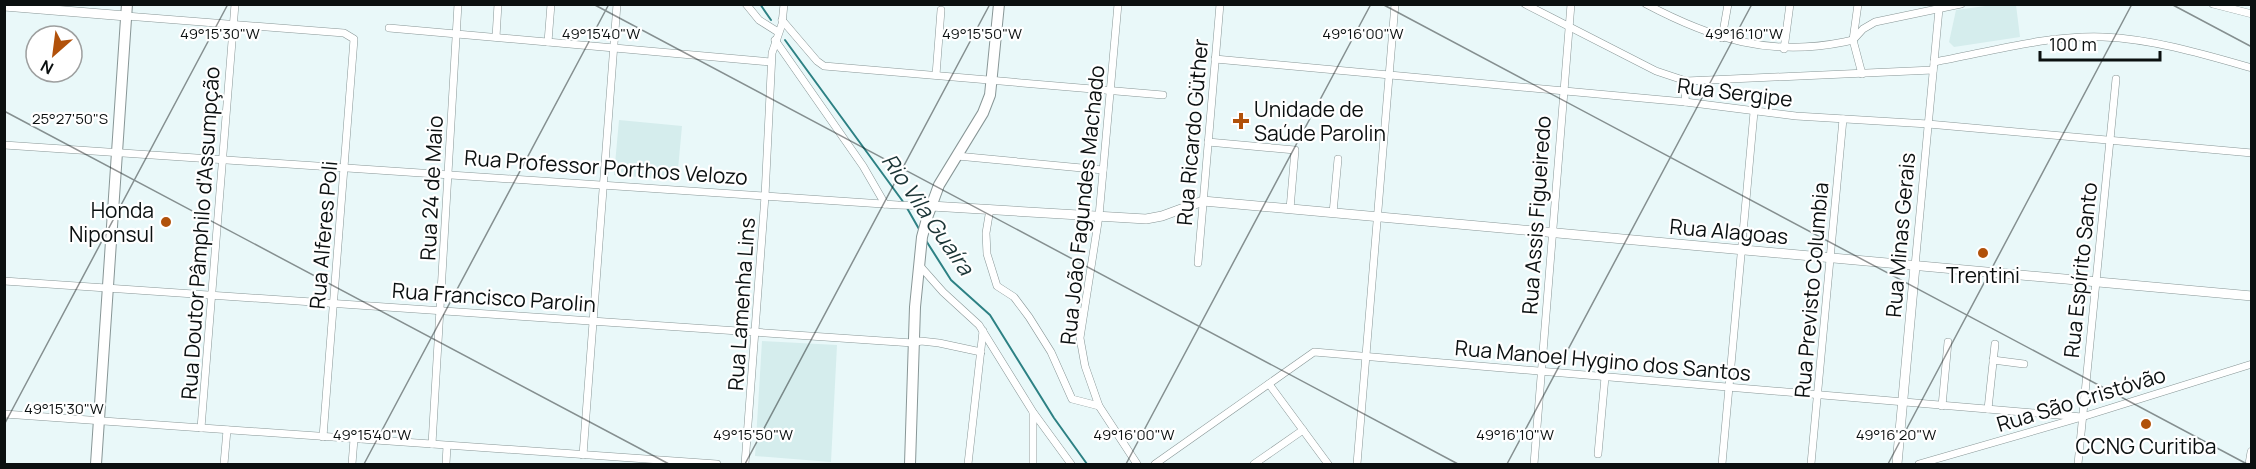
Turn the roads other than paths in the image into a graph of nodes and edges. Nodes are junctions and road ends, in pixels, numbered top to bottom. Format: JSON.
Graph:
{"nodes":[{"id":1,"x":234,"y":4,"type":"edge"},
{"id":2,"x":458,"y":4,"type":"edge"},
{"id":3,"x":498,"y":4,"type":"edge"},
{"id":4,"x":551,"y":4,"type":"edge"},
{"id":5,"x":617,"y":4,"type":"edge"},
{"id":6,"x":746,"y":4,"type":"edge"},
{"id":7,"x":784,"y":4,"type":"edge"},
{"id":8,"x":999,"y":4,"type":"edge"},
{"id":9,"x":1119,"y":4,"type":"edge"},
{"id":10,"x":1220,"y":4,"type":"edge"},
{"id":11,"x":1395,"y":4,"type":"edge"},
{"id":12,"x":1525,"y":4,"type":"edge"},
{"id":13,"x":1570,"y":4,"type":"edge"},
{"id":14,"x":1646,"y":4,"type":"edge"},
{"id":15,"x":1728,"y":4,"type":"edge"},
{"id":16,"x":1790,"y":4,"type":"edge"},
{"id":17,"x":1858,"y":4,"type":"edge"},
{"id":18,"x":1961,"y":4,"type":"edge"},
{"id":19,"x":2213,"y":4,"type":"edge"},
{"id":20,"x":4,"y":6,"type":"edge"},
{"id":21,"x":1939,"y":9,"type":"junction"},
{"id":22,"x":127,"y":10,"type":"edge"},
{"id":23,"x":940,"y":10,"type":"dead end"},
{"id":24,"x":2252,"y":15,"type":"edge"},
{"id":25,"x":782,"y":20,"type":"junction"},
{"id":26,"x":233,"y":24,"type":"junction"},
{"id":27,"x":1567,"y":27,"type":"junction"},
{"id":28,"x":389,"y":28,"type":"dead end"},
{"id":29,"x":456,"y":34,"type":"junction"},
{"id":30,"x":777,"y":36,"type":"junction"},
{"id":31,"x":496,"y":37,"type":"junction"},
{"id":32,"x":1722,"y":38,"type":"junction"},
{"id":33,"x":1853,"y":40,"type":"junction"},
{"id":34,"x":548,"y":42,"type":"junction"},
{"id":35,"x":614,"y":48,"type":"junction"},
{"id":36,"x":1784,"y":49,"type":"junction"},
{"id":37,"x":1215,"y":59,"type":"junction"},
{"id":38,"x":771,"y":62,"type":"junction"},
{"id":39,"x":1934,"y":66,"type":"junction"},
{"id":40,"x":2252,"y":68,"type":"edge"},
{"id":41,"x":1862,"y":74,"type":"junction"},
{"id":42,"x":936,"y":75,"type":"junction"},
{"id":43,"x":1389,"y":75,"type":"junction"},
{"id":44,"x":2116,"y":79,"type":"dead end"},
{"id":45,"x":993,"y":80,"type":"junction"},
{"id":46,"x":1686,"y":81,"type":"junction"},
{"id":47,"x":1111,"y":90,"type":"junction"},
{"id":48,"x":1563,"y":90,"type":"junction"},
{"id":49,"x":1163,"y":95,"type":"dead end"},
{"id":50,"x":1685,"y":102,"type":"junction"},
{"id":51,"x":1754,"y":112,"type":"junction"},
{"id":52,"x":1843,"y":119,"type":"junction"},
{"id":53,"x":1928,"y":124,"type":"junction"},
{"id":54,"x":2110,"y":141,"type":"junction"},
{"id":55,"x":1208,"y":142,"type":"junction"},
{"id":56,"x":4,"y":145,"type":"edge"},
{"id":57,"x":117,"y":153,"type":"junction"},
{"id":58,"x":2252,"y":153,"type":"edge"},
{"id":59,"x":957,"y":156,"type":"junction"},
{"id":60,"x":1338,"y":159,"type":"dead end"},
{"id":61,"x":222,"y":160,"type":"junction"},
{"id":62,"x":345,"y":168,"type":"junction"},
{"id":63,"x":1103,"y":170,"type":"junction"},
{"id":64,"x":448,"y":175,"type":"junction"},
{"id":65,"x":604,"y":185,"type":"junction"},
{"id":66,"x":765,"y":196,"type":"junction"},
{"id":67,"x":1203,"y":201,"type":"junction"},
{"id":68,"x":885,"y":204,"type":"junction"},
{"id":69,"x":931,"y":206,"type":"junction"},
{"id":70,"x":1290,"y":209,"type":"junction"},
{"id":71,"x":990,"y":210,"type":"junction"},
{"id":72,"x":1333,"y":213,"type":"junction"},
{"id":73,"x":1099,"y":216,"type":"junction"},
{"id":74,"x":1378,"y":217,"type":"junction"},
{"id":75,"x":1552,"y":233,"type":"junction"},
{"id":76,"x":1741,"y":250,"type":"junction"},
{"id":77,"x":1830,"y":258,"type":"junction"},
{"id":78,"x":1198,"y":263,"type":"dead end"},
{"id":79,"x":920,"y":266,"type":"junction"},
{"id":80,"x":1915,"y":266,"type":"junction"},
{"id":81,"x":919,"y":278,"type":"junction"},
{"id":82,"x":4,"y":281,"type":"edge"},
{"id":83,"x":2096,"y":282,"type":"junction"},
{"id":84,"x":108,"y":288,"type":"junction"},
{"id":85,"x":943,"y":292,"type":"junction"},
{"id":86,"x":212,"y":295,"type":"junction"},
{"id":87,"x":2252,"y":296,"type":"edge"},
{"id":88,"x":334,"y":303,"type":"junction"},
{"id":89,"x":440,"y":310,"type":"junction"},
{"id":90,"x":594,"y":321,"type":"junction"},
{"id":91,"x":983,"y":331,"type":"junction"},
{"id":92,"x":755,"y":332,"type":"junction"},
{"id":93,"x":917,"y":342,"type":"junction"},
{"id":94,"x":1948,"y":342,"type":"dead end"},
{"id":95,"x":1995,"y":344,"type":"dead end"},
{"id":96,"x":981,"y":352,"type":"junction"},
{"id":97,"x":1366,"y":357,"type":"junction"},
{"id":98,"x":1993,"y":360,"type":"junction"},
{"id":99,"x":2024,"y":364,"type":"dead end"},
{"id":100,"x":2252,"y":364,"type":"edge"},
{"id":101,"x":1541,"y":371,"type":"junction"},
{"id":102,"x":1605,"y":377,"type":"junction"},
{"id":103,"x":1269,"y":384,"type":"junction"},
{"id":104,"x":1729,"y":387,"type":"junction"},
{"id":105,"x":1817,"y":395,"type":"junction"},
{"id":106,"x":1903,"y":402,"type":"junction"},
{"id":107,"x":1099,"y":406,"type":"junction"},
{"id":108,"x":1942,"y":406,"type":"junction"},
{"id":109,"x":1988,"y":410,"type":"junction"},
{"id":110,"x":1033,"y":412,"type":"junction"},
{"id":111,"x":4,"y":414,"type":"edge"},
{"id":112,"x":2082,"y":417,"type":"junction"},
{"id":113,"x":99,"y":421,"type":"junction"},
{"id":114,"x":201,"y":428,"type":"junction"},
{"id":115,"x":227,"y":430,"type":"junction"},
{"id":116,"x":1303,"y":430,"type":"junction"},
{"id":117,"x":323,"y":437,"type":"junction"},
{"id":118,"x":354,"y":439,"type":"junction"},
{"id":119,"x":432,"y":444,"type":"junction"},
{"id":120,"x":447,"y":446,"type":"junction"},
{"id":121,"x":2252,"y":452,"type":"edge"},
{"id":122,"x":1598,"y":454,"type":"dead end"},
{"id":123,"x":583,"y":455,"type":"junction"},
{"id":124,"x":620,"y":461,"type":"edge"},
{"id":125,"x":1358,"y":461,"type":"edge"},
{"id":126,"x":96,"y":465,"type":"edge"},
{"id":127,"x":224,"y":465,"type":"edge"},
{"id":128,"x":352,"y":465,"type":"edge"},
{"id":129,"x":446,"y":465,"type":"edge"},
{"id":130,"x":717,"y":465,"type":"edge"},
{"id":131,"x":745,"y":465,"type":"edge"},
{"id":132,"x":911,"y":465,"type":"edge"},
{"id":133,"x":968,"y":465,"type":"edge"},
{"id":134,"x":1033,"y":465,"type":"edge"},
{"id":135,"x":1071,"y":465,"type":"edge"},
{"id":136,"x":1137,"y":465,"type":"edge"},
{"id":137,"x":1155,"y":465,"type":"edge"},
{"id":138,"x":1254,"y":465,"type":"edge"},
{"id":139,"x":1328,"y":465,"type":"edge"},
{"id":140,"x":1349,"y":465,"type":"edge"},
{"id":141,"x":1534,"y":465,"type":"edge"},
{"id":142,"x":1722,"y":465,"type":"edge"},
{"id":143,"x":1811,"y":465,"type":"edge"},
{"id":144,"x":1897,"y":465,"type":"edge"},
{"id":145,"x":1919,"y":465,"type":"edge"},
{"id":146,"x":2078,"y":465,"type":"edge"},
{"id":147,"x":2250,"y":465,"type":"edge"}],
"edges":[{"from":1,"to":26,"type":"street","name":"Rua Doutor Pâmphilo d'Assumpção"},
{"from":2,"to":29,"type":"street","name":"Rua 24 de Maio"},
{"from":3,"to":31,"type":"street"},
{"from":4,"to":34,"type":"street"},
{"from":5,"to":35,"type":"street"},
{"from":6,"to":30,"type":"street"},
{"from":7,"to":25,"type":"street","name":"Rua Lamenha Lins"},
{"from":8,"to":45,"type":"main road"},
{"from":9,"to":47,"type":"street","name":"Rua João Fagundes Machado"},
{"from":10,"to":37,"type":"street","name":"Rua Ricardo Güther"},
{"from":11,"to":43,"type":"street"},
{"from":12,"to":27,"type":"street"},
{"from":13,"to":27,"type":"street","name":"Rua Assis Figueiredo"},
{"from":14,"to":32,"type":"street"},
{"from":15,"to":32,"type":"street"},
{"from":16,"to":36,"type":"street"},
{"from":17,"to":33,"type":"street"},
{"from":18,"to":21,"type":"street"},
{"from":19,"to":24,"type":"street"},
{"from":20,"to":22,"type":"street"},
{"from":21,"to":33,"type":"street"},
{"from":21,"to":39,"type":"street","name":"Rua Minas Gerais"},
{"from":22,"to":26,"type":"street"},
{"from":22,"to":57,"type":"main road"},
{"from":23,"to":42,"type":"street"},
{"from":25,"to":30,"type":"street","name":"Rua Lamenha Lins"},
{"from":25,"to":42,"type":"street"},
{"from":26,"to":61,"type":"street","name":"Rua Doutor Pâmphilo d'Assumpção"},
{"from":26,"to":62,"type":"street","name":"Rua Alferes Poli"},
{"from":27,"to":46,"type":"street"},
{"from":27,"to":48,"type":"street","name":"Rua Assis Figueiredo"},
{"from":28,"to":29,"type":"street"},
{"from":29,"to":31,"type":"street"},
{"from":29,"to":64,"type":"street","name":"Rua 24 de Maio"},
{"from":30,"to":38,"type":"street","name":"Rua Lamenha Lins"},
{"from":30,"to":68,"type":"street"},
{"from":31,"to":34,"type":"street"},
{"from":32,"to":36,"type":"street"},
{"from":33,"to":36,"type":"street"},
{"from":33,"to":41,"type":"street"},
{"from":34,"to":35,"type":"street"},
{"from":35,"to":38,"type":"street"},
{"from":35,"to":65,"type":"street"},
{"from":37,"to":43,"type":"street","name":"Rua Sergipe"},
{"from":37,"to":55,"type":"street","name":"Rua Ricardo Güther"},
{"from":38,"to":66,"type":"street","name":"Rua Lamenha Lins"},
{"from":39,"to":40,"type":"street"},
{"from":39,"to":41,"type":"street"},
{"from":39,"to":53,"type":"street","name":"Rua Minas Gerais"},
{"from":41,"to":46,"type":"street"},
{"from":42,"to":45,"type":"street"},
{"from":43,"to":48,"type":"street","name":"Rua Sergipe"},
{"from":43,"to":74,"type":"street"},
{"from":44,"to":54,"type":"street","name":"Rua Espírito Santo"},
{"from":45,"to":47,"type":"street"},
{"from":45,"to":59,"type":"main road"},
{"from":46,"to":50,"type":"street"},
{"from":47,"to":49,"type":"street"},
{"from":47,"to":63,"type":"street","name":"Rua João Fagundes Machado"},
{"from":48,"to":50,"type":"street","name":"Rua Sergipe"},
{"from":48,"to":75,"type":"street","name":"Rua Assis Figueiredo"},
{"from":50,"to":51,"type":"street","name":"Rua Sergipe"},
{"from":51,"to":52,"type":"street","name":"Rua Sergipe"},
{"from":51,"to":76,"type":"street"},
{"from":52,"to":53,"type":"street","name":"Rua Sergipe"},
{"from":52,"to":77,"type":"street","name":"Rua Previsto Columbia"},
{"from":53,"to":54,"type":"street","name":"Rua Sergipe"},
{"from":53,"to":80,"type":"street","name":"Rua Minas Gerais"},
{"from":54,"to":58,"type":"street","name":"Rua Sergipe"},
{"from":54,"to":83,"type":"street","name":"Rua Espírito Santo"},
{"from":55,"to":67,"type":"street","name":"Rua Ricardo Güther"},
{"from":55,"to":70,"type":"street"},
{"from":56,"to":57,"type":"street","name":"Rua Professor Porthos Velozo"},
{"from":57,"to":61,"type":"street","name":"Rua Professor Porthos Velozo"},
{"from":57,"to":84,"type":"main road"},
{"from":59,"to":63,"type":"street"},
{"from":59,"to":69,"type":"main road"},
{"from":60,"to":72,"type":"street"},
{"from":61,"to":62,"type":"street","name":"Rua Professor Porthos Velozo"},
{"from":61,"to":86,"type":"street","name":"Rua Doutor Pâmphilo d'Assumpção"},
{"from":62,"to":64,"type":"street","name":"Rua Professor Porthos Velozo"},
{"from":62,"to":88,"type":"street","name":"Rua Alferes Poli"},
{"from":63,"to":73,"type":"street","name":"Rua João Fagundes Machado"},
{"from":64,"to":65,"type":"street","name":"Rua Professor Porthos Velozo"},
{"from":64,"to":89,"type":"street","name":"Rua 24 de Maio"},
{"from":65,"to":66,"type":"street","name":"Rua Professor Porthos Velozo"},
{"from":65,"to":90,"type":"street"},
{"from":66,"to":68,"type":"street","name":"Rua Professor Porthos Velozo"},
{"from":66,"to":92,"type":"street","name":"Rua Lamenha Lins"},
{"from":67,"to":70,"type":"street","name":"Rua Alagoas"},
{"from":67,"to":73,"type":"street","name":"Rua Professor Porthos Velozo"},
{"from":67,"to":78,"type":"street","name":"Rua Ricardo Güther"},
{"from":68,"to":69,"type":"street","name":"Rua Professor Porthos Velozo"},
{"from":69,"to":71,"type":"street","name":"Rua Professor Porthos Velozo"},
{"from":69,"to":79,"type":"main road"},
{"from":70,"to":72,"type":"street","name":"Rua Alagoas"},
{"from":71,"to":73,"type":"street","name":"Rua Professor Porthos Velozo"},
{"from":71,"to":107,"type":"street"},
{"from":72,"to":74,"type":"street","name":"Rua Alagoas"},
{"from":73,"to":107,"type":"street","name":"Rua João Fagundes Machado"},
{"from":74,"to":75,"type":"street","name":"Rua Alagoas"},
{"from":74,"to":97,"type":"street"},
{"from":75,"to":76,"type":"street","name":"Rua Alagoas"},
{"from":75,"to":101,"type":"street","name":"Rua Assis Figueiredo"},
{"from":76,"to":77,"type":"street","name":"Rua Alagoas"},
{"from":76,"to":104,"type":"street"},
{"from":77,"to":80,"type":"street","name":"Rua Alagoas"},
{"from":77,"to":105,"type":"street","name":"Rua Previsto Columbia"},
{"from":79,"to":81,"type":"main road"},
{"from":79,"to":85,"type":"street"},
{"from":80,"to":83,"type":"street","name":"Rua Alagoas"},
{"from":80,"to":106,"type":"street","name":"Rua Minas Gerais"},
{"from":81,"to":85,"type":"street"},
{"from":81,"to":93,"type":"main road"},
{"from":82,"to":84,"type":"street","name":"Rua Francisco Parolin"},
{"from":83,"to":87,"type":"street","name":"Rua Alagoas"},
{"from":83,"to":112,"type":"street","name":"Rua Espírito Santo"},
{"from":84,"to":86,"type":"street","name":"Rua Francisco Parolin"},
{"from":84,"to":113,"type":"main road"},
{"from":85,"to":91,"type":"street"},
{"from":86,"to":88,"type":"street","name":"Rua Francisco Parolin"},
{"from":86,"to":114,"type":"street","name":"Rua Doutor Pâmphilo d'Assumpção"},
{"from":88,"to":89,"type":"street","name":"Rua Francisco Parolin"},
{"from":88,"to":117,"type":"street","name":"Rua Alferes Poli"},
{"from":89,"to":90,"type":"street","name":"Rua Francisco Parolin"},
{"from":89,"to":119,"type":"street","name":"Rua 24 de Maio"},
{"from":90,"to":92,"type":"street","name":"Rua Francisco Parolin"},
{"from":90,"to":123,"type":"street"},
{"from":91,"to":96,"type":"street"},
{"from":91,"to":110,"type":"street"},
{"from":92,"to":93,"type":"street","name":"Rua Francisco Parolin"},
{"from":92,"to":131,"type":"street","name":"Rua Lamenha Lins"},
{"from":93,"to":96,"type":"street","name":"Rua Francisco Parolin"},
{"from":93,"to":132,"type":"main road"},
{"from":94,"to":108,"type":"street"},
{"from":95,"to":98,"type":"street"},
{"from":96,"to":133,"type":"street"},
{"from":97,"to":101,"type":"street","name":"Rua Manoel Hygino dos Santos"},
{"from":97,"to":103,"type":"street","name":"Rua Manoel Hygino dos Santos"},
{"from":97,"to":125,"type":"street"},
{"from":98,"to":99,"type":"street"},
{"from":98,"to":109,"type":"street"},
{"from":100,"to":112,"type":"street","name":"Rua São Cristóvão"},
{"from":101,"to":102,"type":"street","name":"Rua Manoel Hygino dos Santos"},
{"from":101,"to":141,"type":"street","name":"Rua Assis Figueiredo"},
{"from":102,"to":104,"type":"street","name":"Rua Manoel Hygino dos Santos"},
{"from":102,"to":122,"type":"street"},
{"from":103,"to":116,"type":"street"},
{"from":103,"to":137,"type":"street","name":"Rua Manoel Hygino dos Santos"},
{"from":104,"to":105,"type":"street","name":"Rua Manoel Hygino dos Santos"},
{"from":104,"to":142,"type":"street"},
{"from":105,"to":106,"type":"street","name":"Rua Manoel Hygino dos Santos"},
{"from":105,"to":143,"type":"street","name":"Rua Previsto Columbia"},
{"from":106,"to":108,"type":"street","name":"Rua Manoel Hygino dos Santos"},
{"from":106,"to":144,"type":"street","name":"Rua Minas Gerais"},
{"from":107,"to":136,"type":"street","name":"Rua João Fagundes Machado"},
{"from":108,"to":109,"type":"street","name":"Rua Manoel Hygino dos Santos"},
{"from":109,"to":112,"type":"street","name":"Rua Manoel Hygino dos Santos"},
{"from":110,"to":134,"type":"street"},
{"from":110,"to":135,"type":"street"},
{"from":111,"to":113,"type":"street"},
{"from":112,"to":145,"type":"street","name":"Rua São Cristóvão"},
{"from":112,"to":146,"type":"street","name":"Rua Espírito Santo"},
{"from":113,"to":114,"type":"street"},
{"from":113,"to":126,"type":"main road"},
{"from":114,"to":115,"type":"street"},
{"from":115,"to":117,"type":"street"},
{"from":115,"to":127,"type":"street"},
{"from":116,"to":138,"type":"street"},
{"from":116,"to":139,"type":"street"},
{"from":117,"to":118,"type":"street"},
{"from":118,"to":119,"type":"street"},
{"from":118,"to":128,"type":"street"},
{"from":119,"to":120,"type":"street"},
{"from":120,"to":123,"type":"street"},
{"from":120,"to":129,"type":"street"},
{"from":121,"to":147,"type":"street"},
{"from":123,"to":124,"type":"street"},
{"from":124,"to":130,"type":"street"},
{"from":125,"to":140,"type":"street"}]}
